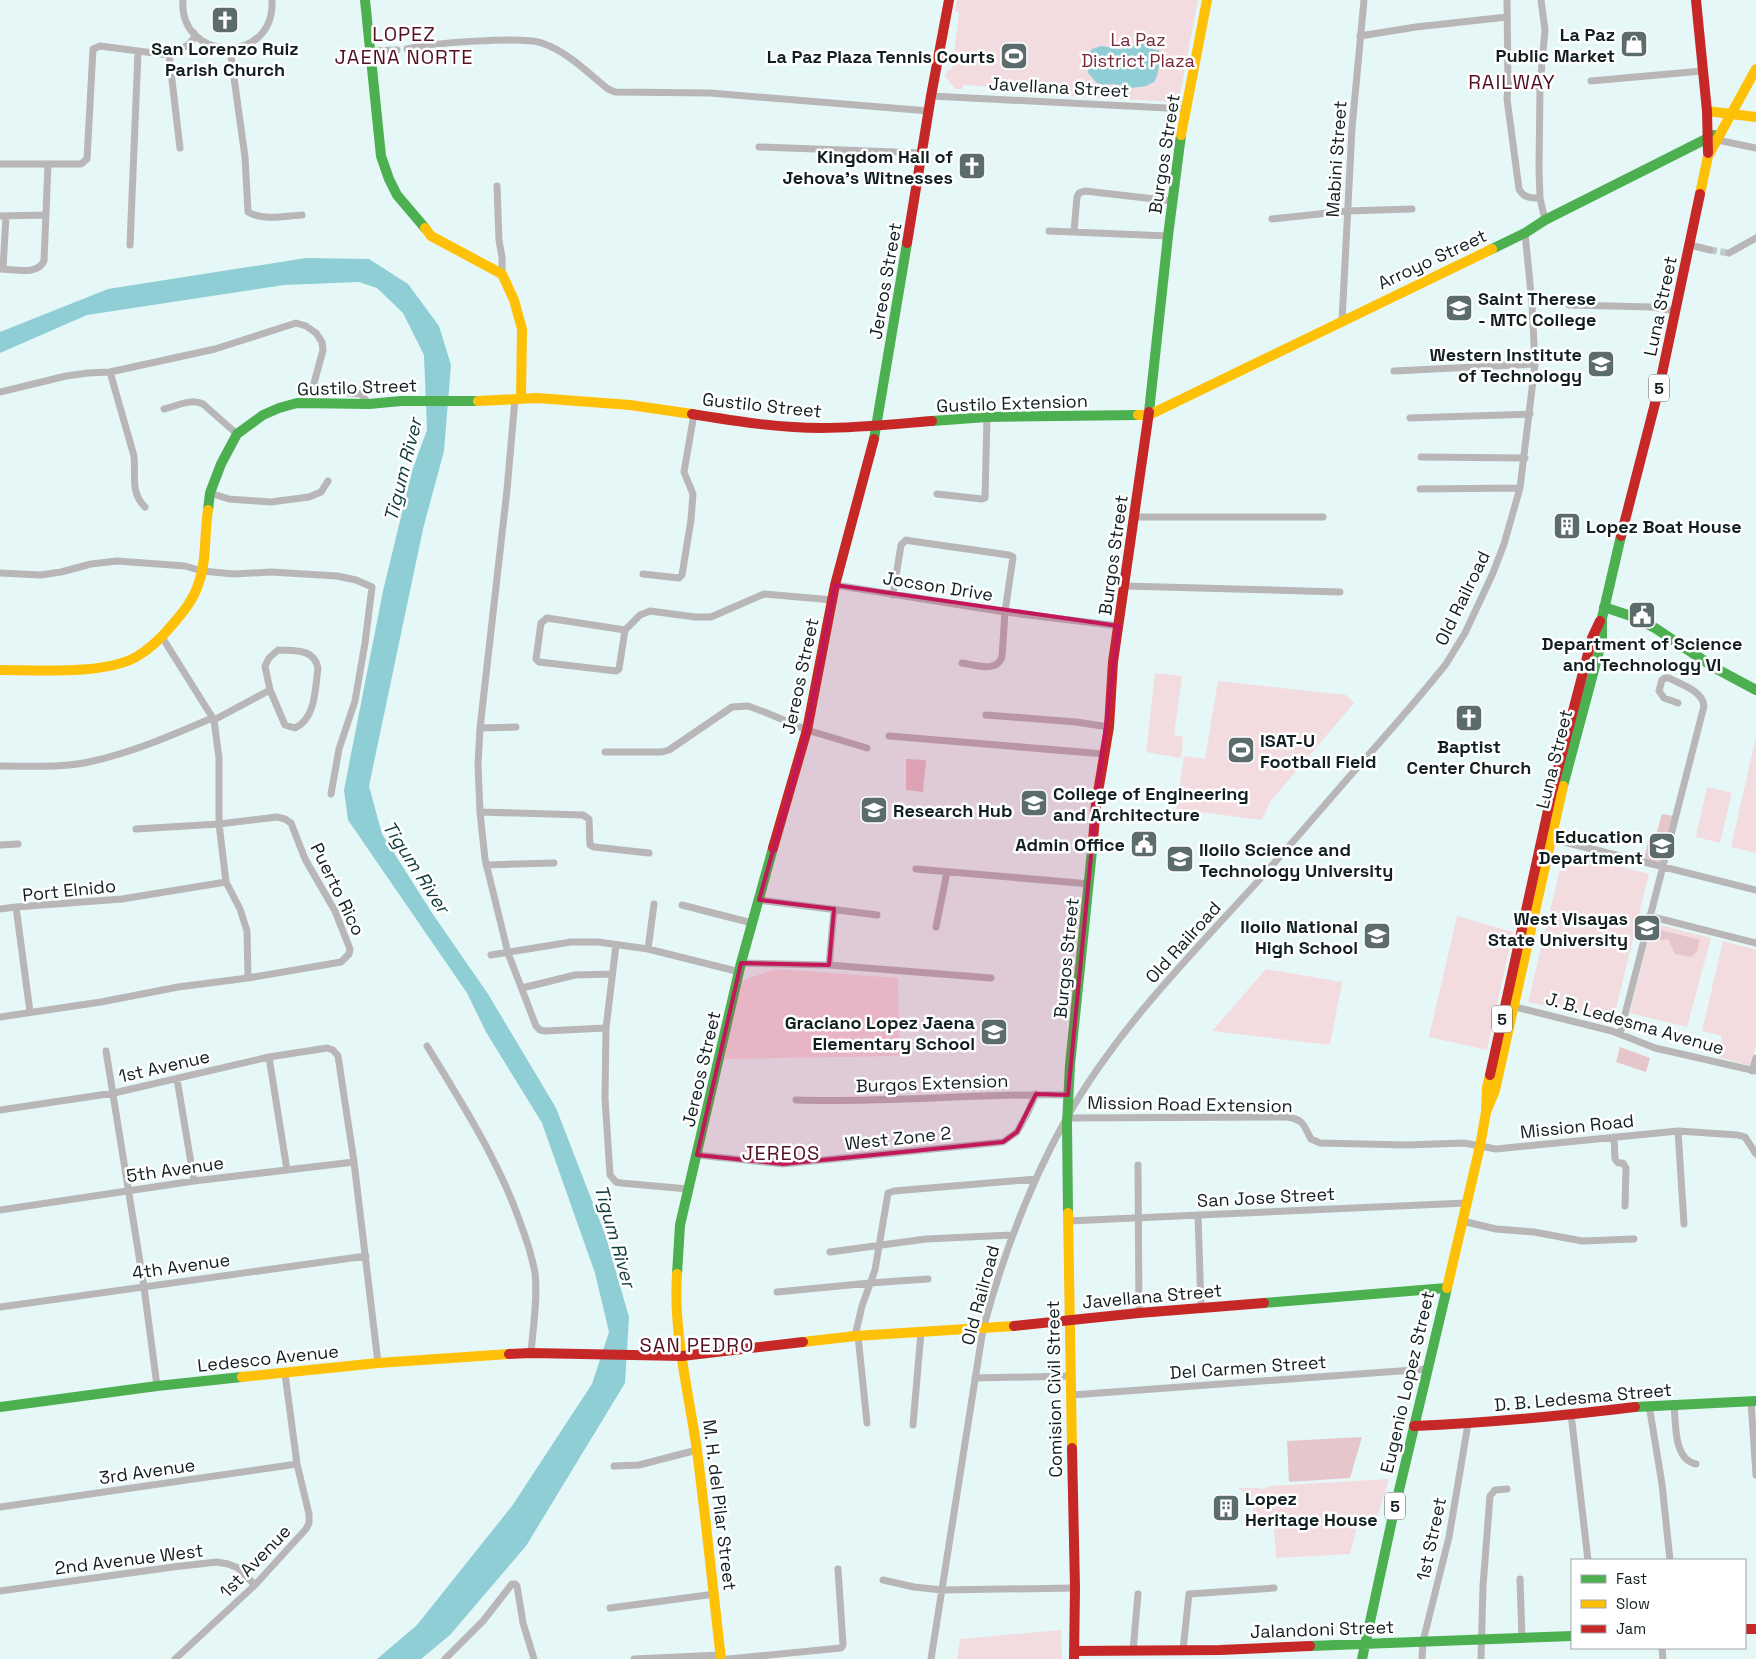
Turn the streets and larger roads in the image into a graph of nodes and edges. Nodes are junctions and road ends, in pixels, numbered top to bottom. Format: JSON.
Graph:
{"nodes":[{"id":1,"x":183,"y":0,"type":"edge"},
{"id":2,"x":272,"y":0,"type":"edge"},
{"id":3,"x":366,"y":0,"type":"edge"},
{"id":4,"x":949,"y":0,"type":"edge"},
{"id":5,"x":1207,"y":0,"type":"edge"},
{"id":6,"x":1364,"y":0,"type":"edge"},
{"id":7,"x":1507,"y":0,"type":"edge"},
{"id":8,"x":1540,"y":0,"type":"edge"},
{"id":9,"x":1696,"y":0,"type":"edge"},
{"id":10,"x":1507,"y":17,"type":"junction"},
{"id":11,"x":194,"y":33,"type":"junction"},
{"id":12,"x":1360,"y":36,"type":"junction"},
{"id":13,"x":230,"y":49,"type":"junction"},
{"id":14,"x":407,"y":49,"type":"dead end"},
{"id":15,"x":397,"y":50,"type":"dead end"},
{"id":16,"x":369,"y":51,"type":"junction"},
{"id":17,"x":138,"y":52,"type":"junction"},
{"id":18,"x":169,"y":55,"type":"junction"},
{"id":19,"x":1756,"y":68,"type":"edge"},
{"id":20,"x":1702,"y":71,"type":"junction"},
{"id":21,"x":1591,"y":81,"type":"dead end"},
{"id":22,"x":1508,"y":85,"type":"junction"},
{"id":23,"x":1540,"y":86,"type":"junction"},
{"id":24,"x":931,"y":96,"type":"junction"},
{"id":25,"x":1186,"y":109,"type":"junction"},
{"id":26,"x":929,"y":111,"type":"junction"},
{"id":27,"x":1707,"y":111,"type":"junction"},
{"id":28,"x":1731,"y":113,"type":"junction"},
{"id":29,"x":1756,"y":117,"type":"edge"},
{"id":30,"x":1712,"y":140,"type":"junction"},
{"id":31,"x":759,"y":147,"type":"dead end"},
{"id":32,"x":180,"y":148,"type":"dead end"},
{"id":33,"x":1756,"y":148,"type":"edge"},
{"id":34,"x":922,"y":153,"type":"junction"},
{"id":35,"x":0,"y":164,"type":"edge"},
{"id":36,"x":48,"y":164,"type":"junction"},
{"id":37,"x":497,"y":186,"type":"dead end"},
{"id":38,"x":1540,"y":198,"type":"junction"},
{"id":39,"x":1172,"y":200,"type":"junction"},
{"id":40,"x":1412,"y":209,"type":"dead end"},
{"id":41,"x":1347,"y":211,"type":"junction"},
{"id":42,"x":45,"y":215,"type":"junction"},
{"id":43,"x":302,"y":215,"type":"dead end"},
{"id":44,"x":3,"y":216,"type":"edge"},
{"id":45,"x":1272,"y":219,"type":"dead end"},
{"id":46,"x":1545,"y":220,"type":"junction"},
{"id":47,"x":1049,"y":231,"type":"dead end"},
{"id":48,"x":1074,"y":231,"type":"junction"},
{"id":49,"x":1525,"y":233,"type":"junction"},
{"id":50,"x":1168,"y":236,"type":"junction"},
{"id":51,"x":1756,"y":238,"type":"edge"},
{"id":52,"x":130,"y":245,"type":"dead end"},
{"id":53,"x":1690,"y":245,"type":"junction"},
{"id":54,"x":1710,"y":250,"type":"tunnel mouth"},
{"id":55,"x":1729,"y":253,"type":"tunnel mouth"},
{"id":56,"x":2,"y":269,"type":"edge"},
{"id":57,"x":502,"y":274,"type":"junction"},
{"id":58,"x":1569,"y":305,"type":"dead end"},
{"id":59,"x":1676,"y":311,"type":"junction"},
{"id":60,"x":1342,"y":321,"type":"junction"},
{"id":61,"x":1535,"y":364,"type":"junction"},
{"id":62,"x":1394,"y":371,"type":"dead end"},
{"id":63,"x":110,"y":372,"type":"junction"},
{"id":64,"x":0,"y":392,"type":"edge"},
{"id":65,"x":518,"y":398,"type":"junction"},
{"id":66,"x":370,"y":404,"type":"junction"},
{"id":67,"x":164,"y":410,"type":"dead end"},
{"id":68,"x":694,"y":414,"type":"junction"},
{"id":69,"x":1530,"y":414,"type":"junction"},
{"id":70,"x":1149,"y":415,"type":"junction"},
{"id":71,"x":986,"y":418,"type":"junction"},
{"id":72,"x":1410,"y":418,"type":"dead end"},
{"id":73,"x":877,"y":426,"type":"junction"},
{"id":74,"x":237,"y":434,"type":"junction"},
{"id":75,"x":1420,"y":458,"type":"dead end"},
{"id":76,"x":1525,"y":458,"type":"junction"},
{"id":77,"x":328,"y":481,"type":"dead end"},
{"id":78,"x":1420,"y":488,"type":"dead end"},
{"id":79,"x":1520,"y":488,"type":"junction"},
{"id":80,"x":210,"y":493,"type":"junction"},
{"id":81,"x":937,"y":494,"type":"dead end"},
{"id":82,"x":145,"y":507,"type":"dead end"},
{"id":83,"x":1135,"y":517,"type":"junction"},
{"id":84,"x":1323,"y":517,"type":"dead end"},
{"id":85,"x":202,"y":571,"type":"junction"},
{"id":86,"x":0,"y":573,"type":"edge"},
{"id":87,"x":643,"y":574,"type":"dead end"},
{"id":88,"x":834,"y":585,"type":"junction"},
{"id":89,"x":1125,"y":586,"type":"junction"},
{"id":90,"x":1340,"y":592,"type":"dead end"},
{"id":91,"x":893,"y":595,"type":"junction"},
{"id":92,"x":833,"y":600,"type":"junction"},
{"id":93,"x":1604,"y":606,"type":"junction"},
{"id":94,"x":1005,"y":612,"type":"junction"},
{"id":95,"x":1119,"y":626,"type":"junction"},
{"id":96,"x":625,"y":630,"type":"junction"},
{"id":97,"x":162,"y":637,"type":"junction"},
{"id":98,"x":962,"y":663,"type":"dead end"},
{"id":99,"x":0,"y":670,"type":"edge"},
{"id":100,"x":270,"y":690,"type":"junction"},
{"id":101,"x":1756,"y":690,"type":"edge"},
{"id":102,"x":1678,"y":703,"type":"dead end"},
{"id":103,"x":986,"y":715,"type":"dead end"},
{"id":104,"x":213,"y":719,"type":"junction"},
{"id":105,"x":516,"y":727,"type":"dead end"},
{"id":106,"x":1109,"y":727,"type":"junction"},
{"id":107,"x":480,"y":728,"type":"junction"},
{"id":108,"x":807,"y":730,"type":"junction"},
{"id":109,"x":889,"y":736,"type":"dead end"},
{"id":110,"x":867,"y":748,"type":"dead end"},
{"id":111,"x":605,"y":752,"type":"dead end"},
{"id":112,"x":1104,"y":754,"type":"junction"},
{"id":113,"x":0,"y":766,"type":"edge"},
{"id":114,"x":331,"y":794,"type":"dead end"},
{"id":115,"x":480,"y":812,"type":"junction"},
{"id":116,"x":219,"y":824,"type":"junction"},
{"id":117,"x":136,"y":829,"type":"dead end"},
{"id":118,"x":1546,"y":838,"type":"junction"},
{"id":119,"x":18,"y":844,"type":"dead end"},
{"id":120,"x":0,"y":845,"type":"edge"},
{"id":121,"x":649,"y":853,"type":"dead end"},
{"id":122,"x":554,"y":863,"type":"dead end"},
{"id":123,"x":486,"y":865,"type":"junction"},
{"id":124,"x":1663,"y":867,"type":"junction"},
{"id":125,"x":916,"y":869,"type":"dead end"},
{"id":126,"x":947,"y":872,"type":"junction"},
{"id":127,"x":226,"y":882,"type":"junction"},
{"id":128,"x":1090,"y":884,"type":"junction"},
{"id":129,"x":1756,"y":890,"type":"edge"},
{"id":130,"x":759,"y":900,"type":"junction"},
{"id":131,"x":654,"y":904,"type":"dead end"},
{"id":132,"x":682,"y":905,"type":"dead end"},
{"id":133,"x":16,"y":907,"type":"junction"},
{"id":134,"x":0,"y":909,"type":"edge"},
{"id":135,"x":834,"y":909,"type":"junction"},
{"id":136,"x":877,"y":915,"type":"dead end"},
{"id":137,"x":1649,"y":916,"type":"junction"},
{"id":138,"x":752,"y":923,"type":"junction"},
{"id":139,"x":936,"y":926,"type":"dead end"},
{"id":140,"x":1756,"y":943,"type":"edge"},
{"id":141,"x":616,"y":945,"type":"junction"},
{"id":142,"x":648,"y":949,"type":"junction"},
{"id":143,"x":508,"y":953,"type":"junction"},
{"id":144,"x":490,"y":955,"type":"dead end"},
{"id":145,"x":829,"y":965,"type":"junction"},
{"id":146,"x":741,"y":968,"type":"junction"},
{"id":147,"x":612,"y":974,"type":"junction"},
{"id":148,"x":248,"y":978,"type":"junction"},
{"id":149,"x":991,"y":978,"type":"dead end"},
{"id":150,"x":522,"y":988,"type":"junction"},
{"id":151,"x":1510,"y":1006,"type":"junction"},
{"id":152,"x":30,"y":1012,"type":"junction"},
{"id":153,"x":0,"y":1017,"type":"edge"},
{"id":154,"x":606,"y":1028,"type":"junction"},
{"id":155,"x":1620,"y":1034,"type":"junction"},
{"id":156,"x":427,"y":1046,"type":"dead end"},
{"id":157,"x":106,"y":1051,"type":"dead end"},
{"id":158,"x":269,"y":1057,"type":"junction"},
{"id":159,"x":1756,"y":1058,"type":"edge"},
{"id":160,"x":1754,"y":1071,"type":"edge"},
{"id":161,"x":177,"y":1079,"type":"junction"},
{"id":162,"x":114,"y":1093,"type":"junction"},
{"id":163,"x":1036,"y":1094,"type":"junction"},
{"id":164,"x":1068,"y":1095,"type":"junction"},
{"id":165,"x":796,"y":1100,"type":"dead end"},
{"id":166,"x":0,"y":1110,"type":"edge"},
{"id":167,"x":1486,"y":1112,"type":"joint"},
{"id":168,"x":1067,"y":1118,"type":"junction"},
{"id":169,"x":1678,"y":1131,"type":"junction"},
{"id":170,"x":1614,"y":1137,"type":"junction"},
{"id":171,"x":1480,"y":1146,"type":"junction"},
{"id":172,"x":1756,"y":1154,"type":"edge"},
{"id":173,"x":697,"y":1155,"type":"junction"},
{"id":174,"x":354,"y":1162,"type":"junction"},
{"id":175,"x":1138,"y":1166,"type":"dead end"},
{"id":176,"x":287,"y":1170,"type":"junction"},
{"id":177,"x":1036,"y":1179,"type":"junction"},
{"id":178,"x":194,"y":1181,"type":"junction"},
{"id":179,"x":688,"y":1189,"type":"junction"},
{"id":180,"x":129,"y":1191,"type":"junction"},
{"id":181,"x":1466,"y":1203,"type":"junction"},
{"id":182,"x":1625,"y":1206,"type":"dead end"},
{"id":183,"x":0,"y":1210,"type":"edge"},
{"id":184,"x":1198,"y":1216,"type":"junction"},
{"id":185,"x":1138,"y":1218,"type":"junction"},
{"id":186,"x":1068,"y":1221,"type":"junction"},
{"id":187,"x":1462,"y":1221,"type":"junction"},
{"id":188,"x":1684,"y":1224,"type":"dead end"},
{"id":189,"x":1012,"y":1235,"type":"junction"},
{"id":190,"x":1634,"y":1239,"type":"dead end"},
{"id":191,"x":879,"y":1244,"type":"junction"},
{"id":192,"x":830,"y":1252,"type":"dead end"},
{"id":193,"x":366,"y":1256,"type":"junction"},
{"id":194,"x":928,"y":1280,"type":"dead end"},
{"id":195,"x":870,"y":1283,"type":"junction"},
{"id":196,"x":144,"y":1287,"type":"junction"},
{"id":197,"x":1446,"y":1288,"type":"junction"},
{"id":198,"x":777,"y":1292,"type":"dead end"},
{"id":199,"x":0,"y":1307,"type":"edge"},
{"id":200,"x":1201,"y":1308,"type":"junction"},
{"id":201,"x":1138,"y":1313,"type":"junction"},
{"id":202,"x":1069,"y":1320,"type":"junction"},
{"id":203,"x":984,"y":1329,"type":"junction"},
{"id":204,"x":921,"y":1332,"type":"junction"},
{"id":205,"x":856,"y":1336,"type":"junction"},
{"id":206,"x":536,"y":1354,"type":"junction"},
{"id":207,"x":653,"y":1356,"type":"joint"},
{"id":208,"x":682,"y":1356,"type":"junction"},
{"id":209,"x":378,"y":1363,"type":"junction"},
{"id":210,"x":1428,"y":1369,"type":"junction"},
{"id":211,"x":285,"y":1374,"type":"junction"},
{"id":212,"x":1070,"y":1376,"type":"junction"},
{"id":213,"x":975,"y":1378,"type":"junction"},
{"id":214,"x":157,"y":1386,"type":"junction"},
{"id":215,"x":1072,"y":1395,"type":"junction"},
{"id":216,"x":1754,"y":1401,"type":"edge"},
{"id":217,"x":1674,"y":1404,"type":"junction"},
{"id":218,"x":1649,"y":1405,"type":"junction"},
{"id":219,"x":0,"y":1407,"type":"edge"},
{"id":220,"x":1571,"y":1414,"type":"junction"},
{"id":221,"x":868,"y":1423,"type":"dead end"},
{"id":222,"x":1468,"y":1424,"type":"junction"},
{"id":223,"x":913,"y":1425,"type":"dead end"},
{"id":224,"x":1414,"y":1426,"type":"junction"},
{"id":225,"x":697,"y":1450,"type":"junction"},
{"id":226,"x":297,"y":1464,"type":"junction"},
{"id":227,"x":1696,"y":1464,"type":"dead end"},
{"id":228,"x":614,"y":1466,"type":"dead end"},
{"id":229,"x":1756,"y":1473,"type":"edge"},
{"id":230,"x":1507,"y":1489,"type":"dead end"},
{"id":231,"x":0,"y":1507,"type":"edge"},
{"id":232,"x":1588,"y":1559,"type":"edge"},
{"id":233,"x":1670,"y":1559,"type":"edge"},
{"id":234,"x":838,"y":1569,"type":"dead end"},
{"id":235,"x":1520,"y":1579,"type":"dead end"},
{"id":236,"x":883,"y":1580,"type":"dead end"},
{"id":237,"x":255,"y":1585,"type":"junction"},
{"id":238,"x":1075,"y":1588,"type":"junction"},
{"id":239,"x":1274,"y":1588,"type":"dead end"},
{"id":240,"x":942,"y":1590,"type":"junction"},
{"id":241,"x":0,"y":1591,"type":"edge"},
{"id":242,"x":714,"y":1594,"type":"junction"},
{"id":243,"x":1138,"y":1594,"type":"dead end"},
{"id":244,"x":610,"y":1608,"type":"dead end"},
{"id":245,"x":1571,"y":1636,"type":"edge"},
{"id":246,"x":1522,"y":1639,"type":"junction"},
{"id":247,"x":1481,"y":1640,"type":"junction"},
{"id":248,"x":1423,"y":1641,"type":"junction"},
{"id":249,"x":1365,"y":1644,"type":"junction"},
{"id":250,"x":1183,"y":1650,"type":"junction"},
{"id":251,"x":1133,"y":1651,"type":"junction"},
{"id":252,"x":1074,"y":1655,"type":"edge"},
{"id":253,"x":724,"y":1658,"type":"edge"},
{"id":254,"x":175,"y":1659,"type":"edge"},
{"id":255,"x":444,"y":1659,"type":"edge"},
{"id":256,"x":534,"y":1659,"type":"edge"},
{"id":257,"x":634,"y":1659,"type":"edge"},
{"id":258,"x":931,"y":1659,"type":"edge"},
{"id":259,"x":1362,"y":1659,"type":"edge"},
{"id":260,"x":1422,"y":1659,"type":"edge"},
{"id":261,"x":1481,"y":1659,"type":"edge"}],
"edges":[{"from":1,"to":11,"type":"street"},
{"from":2,"to":13,"type":"street"},
{"from":3,"to":16,"type":"street"},
{"from":4,"to":24,"type":"street","name":"Jereos Street"},
{"from":5,"to":25,"type":"street","name":"Burgos Street"},
{"from":6,"to":12,"type":"street","name":"Mabini Street"},
{"from":7,"to":10,"type":"street"},
{"from":8,"to":23,"type":"street"},
{"from":9,"to":20,"type":"street"},
{"from":10,"to":12,"type":"street"},
{"from":10,"to":22,"type":"street"},
{"from":11,"to":13,"type":"street"},
{"from":11,"to":18,"type":"street"},
{"from":12,"to":41,"type":"street","name":"Mabini Street"},
{"from":13,"to":43,"type":"street"},
{"from":14,"to":26,"type":"street"},
{"from":15,"to":16,"type":"street"},
{"from":16,"to":57,"type":"street"},
{"from":17,"to":18,"type":"street"},
{"from":17,"to":36,"type":"street"},
{"from":17,"to":52,"type":"street"},
{"from":18,"to":32,"type":"street"},
{"from":19,"to":28,"type":"street","name":"Luna Street","number":"5"},
{"from":20,"to":21,"type":"street"},
{"from":20,"to":27,"type":"street"},
{"from":22,"to":23,"type":"street"},
{"from":22,"to":38,"type":"street"},
{"from":23,"to":38,"type":"street"},
{"from":24,"to":25,"type":"street","name":"Javellana Street"},
{"from":24,"to":26,"type":"street","name":"Jereos Street"},
{"from":25,"to":39,"type":"street","name":"Burgos Street"},
{"from":26,"to":34,"type":"street","name":"Jereos Street"},
{"from":27,"to":28,"type":"street"},
{"from":27,"to":30,"type":"street"},
{"from":28,"to":29,"type":"street"},
{"from":28,"to":30,"type":"street","name":"Luna Street","number":"5"},
{"from":30,"to":33,"type":"street"},
{"from":30,"to":46,"type":"street","name":"Arroyo Street"},
{"from":30,"to":53,"type":"street","name":"Luna Street","number":"5"},
{"from":31,"to":34,"type":"street"},
{"from":34,"to":73,"type":"street","name":"Jereos Street"},
{"from":35,"to":36,"type":"street"},
{"from":36,"to":42,"type":"street"},
{"from":37,"to":57,"type":"street"},
{"from":38,"to":46,"type":"street"},
{"from":39,"to":48,"type":"street"},
{"from":39,"to":50,"type":"street","name":"Burgos Street"},
{"from":40,"to":41,"type":"street"},
{"from":41,"to":45,"type":"street"},
{"from":41,"to":60,"type":"street","name":"Mabini Street"},
{"from":42,"to":44,"type":"street"},
{"from":42,"to":56,"type":"street"},
{"from":44,"to":56,"type":"street"},
{"from":46,"to":49,"type":"street","name":"Arroyo Street"},
{"from":47,"to":48,"type":"street"},
{"from":48,"to":50,"type":"street"},
{"from":49,"to":60,"type":"street","name":"Arroyo Street"},
{"from":49,"to":61,"type":"street","name":"Old Railroad"},
{"from":50,"to":70,"type":"street","name":"Burgos Street"},
{"from":51,"to":55,"type":"street"},
{"from":53,"to":54,"type":"street"},
{"from":53,"to":59,"type":"street","name":"Luna Street","number":"5"},
{"from":57,"to":65,"type":"street"},
{"from":58,"to":59,"type":"street"},
{"from":59,"to":93,"type":"street","name":"Luna Street","number":"5"},
{"from":60,"to":70,"type":"street","name":"Arroyo Street"},
{"from":61,"to":62,"type":"street"},
{"from":61,"to":69,"type":"street","name":"Old Railroad"},
{"from":63,"to":64,"type":"street"},
{"from":63,"to":66,"type":"street"},
{"from":63,"to":82,"type":"street"},
{"from":65,"to":66,"type":"street","name":"Gustilo Street"},
{"from":65,"to":68,"type":"street","name":"Gustilo Street"},
{"from":65,"to":107,"type":"street"},
{"from":66,"to":74,"type":"street","name":"Gustilo Street"},
{"from":67,"to":74,"type":"street"},
{"from":68,"to":73,"type":"street","name":"Gustilo Street"},
{"from":68,"to":87,"type":"street"},
{"from":69,"to":72,"type":"street"},
{"from":69,"to":76,"type":"street","name":"Old Railroad"},
{"from":70,"to":71,"type":"street","name":"Gustilo Extension"},
{"from":70,"to":83,"type":"street","name":"Burgos Street"},
{"from":71,"to":73,"type":"street","name":"Gustilo Extension"},
{"from":71,"to":81,"type":"street"},
{"from":73,"to":88,"type":"street","name":"Jereos Street"},
{"from":74,"to":80,"type":"street","name":"Gustilo Street"},
{"from":75,"to":76,"type":"street"},
{"from":76,"to":79,"type":"street","name":"Old Railroad"},
{"from":77,"to":80,"type":"street"},
{"from":78,"to":79,"type":"street"},
{"from":79,"to":168,"type":"street","name":"Old Railroad"},
{"from":80,"to":85,"type":"street","name":"Gustilo Street"},
{"from":83,"to":84,"type":"street"},
{"from":83,"to":89,"type":"street","name":"Burgos Street"},
{"from":85,"to":86,"type":"street"},
{"from":85,"to":97,"type":"street","name":"Gustilo Street"},
{"from":85,"to":114,"type":"street"},
{"from":88,"to":91,"type":"street","name":"Jocson Drive"},
{"from":88,"to":92,"type":"street","name":"Jereos Street"},
{"from":89,"to":90,"type":"street"},
{"from":89,"to":95,"type":"street","name":"Burgos Street"},
{"from":91,"to":94,"type":"street","name":"Jocson Drive"},
{"from":91,"to":94,"type":"street"},
{"from":92,"to":96,"type":"street"},
{"from":92,"to":108,"type":"street","name":"Jereos Street"},
{"from":93,"to":101,"type":"street"},
{"from":93,"to":118,"type":"street","name":"Luna Street","number":"5"},
{"from":94,"to":95,"type":"street"},
{"from":94,"to":98,"type":"street","name":"Jocson Drive"},
{"from":95,"to":106,"type":"street","name":"Burgos Street"},
{"from":96,"to":96,"type":"street"},
{"from":97,"to":99,"type":"street","name":"Gustilo Street"},
{"from":97,"to":104,"type":"street"},
{"from":100,"to":100,"type":"street"},
{"from":100,"to":104,"type":"street"},
{"from":102,"to":124,"type":"street"},
{"from":103,"to":106,"type":"street"},
{"from":104,"to":113,"type":"street"},
{"from":104,"to":116,"type":"street"},
{"from":105,"to":107,"type":"street"},
{"from":106,"to":112,"type":"street","name":"Burgos Street"},
{"from":107,"to":115,"type":"street"},
{"from":108,"to":110,"type":"street"},
{"from":108,"to":111,"type":"street"},
{"from":108,"to":130,"type":"street","name":"Jereos Street"},
{"from":109,"to":112,"type":"street"},
{"from":112,"to":128,"type":"street","name":"Burgos Street"},
{"from":115,"to":121,"type":"street"},
{"from":115,"to":123,"type":"street"},
{"from":116,"to":117,"type":"street"},
{"from":116,"to":127,"type":"street"},
{"from":116,"to":148,"type":"street","name":"Puerto Rico"},
{"from":118,"to":124,"type":"street"},
{"from":118,"to":151,"type":"street","name":"Luna Street","number":"5"},
{"from":119,"to":120,"type":"street"},
{"from":122,"to":123,"type":"street"},
{"from":123,"to":143,"type":"street"},
{"from":124,"to":129,"type":"street"},
{"from":124,"to":137,"type":"street"},
{"from":125,"to":126,"type":"street"},
{"from":126,"to":128,"type":"street"},
{"from":126,"to":139,"type":"street"},
{"from":127,"to":133,"type":"street","name":"Port Elnido"},
{"from":127,"to":148,"type":"street"},
{"from":128,"to":164,"type":"street","name":"Burgos Street"},
{"from":130,"to":135,"type":"street"},
{"from":130,"to":138,"type":"street","name":"Jereos Street"},
{"from":131,"to":142,"type":"street"},
{"from":132,"to":138,"type":"street"},
{"from":133,"to":134,"type":"street"},
{"from":133,"to":152,"type":"street","name":"Port Elnido"},
{"from":135,"to":136,"type":"street"},
{"from":135,"to":145,"type":"street"},
{"from":137,"to":140,"type":"street"},
{"from":137,"to":155,"type":"street"},
{"from":138,"to":146,"type":"street","name":"Jereos Street"},
{"from":141,"to":142,"type":"street"},
{"from":141,"to":143,"type":"street"},
{"from":141,"to":147,"type":"street"},
{"from":142,"to":146,"type":"street"},
{"from":143,"to":144,"type":"street"},
{"from":143,"to":150,"type":"street"},
{"from":145,"to":146,"type":"street"},
{"from":145,"to":149,"type":"street"},
{"from":146,"to":173,"type":"street","name":"Jereos Street"},
{"from":147,"to":150,"type":"street"},
{"from":147,"to":154,"type":"street"},
{"from":148,"to":152,"type":"street","name":"Puerto Rico"},
{"from":150,"to":154,"type":"street"},
{"from":151,"to":155,"type":"street","name":"J. B. Ledesma Avenue"},
{"from":151,"to":167,"type":"street","name":"Luna Street","number":"5"},
{"from":152,"to":153,"type":"street","name":"Puerto Rico"},
{"from":154,"to":179,"type":"street"},
{"from":155,"to":160,"type":"street","name":"J. B. Ledesma Avenue"},
{"from":156,"to":206,"type":"street"},
{"from":157,"to":162,"type":"street"},
{"from":158,"to":161,"type":"street","name":"1st Avenue"},
{"from":158,"to":174,"type":"street","name":"1st Avenue"},
{"from":158,"to":176,"type":"street"},
{"from":159,"to":160,"type":"street"},
{"from":161,"to":162,"type":"street","name":"1st Avenue"},
{"from":161,"to":178,"type":"street"},
{"from":162,"to":166,"type":"street","name":"1st Avenue"},
{"from":162,"to":180,"type":"street"},
{"from":163,"to":164,"type":"street","name":"Burgos Extension"},
{"from":163,"to":165,"type":"street","name":"Burgos Extension"},
{"from":163,"to":173,"type":"street","name":"West Zone 2"},
{"from":164,"to":168,"type":"street","name":"Burgos Street"},
{"from":167,"to":171,"type":"street","name":"Eugenio Lopez Street","number":"5"},
{"from":168,"to":171,"type":"street","name":"Mission Road Extension"},
{"from":168,"to":177,"type":"street","name":"Old Railroad"},
{"from":168,"to":186,"type":"street","name":"Comision Civil Street"},
{"from":169,"to":170,"type":"street","name":"Mission Road"},
{"from":169,"to":172,"type":"street","name":"Mission Road"},
{"from":169,"to":188,"type":"street"},
{"from":170,"to":171,"type":"street","name":"Mission Road"},
{"from":170,"to":182,"type":"street"},
{"from":171,"to":181,"type":"street","name":"Eugenio Lopez Street","number":"5"},
{"from":173,"to":179,"type":"street","name":"Jereos Street"},
{"from":174,"to":176,"type":"street","name":"5th Avenue"},
{"from":174,"to":193,"type":"street"},
{"from":175,"to":185,"type":"street"},
{"from":176,"to":178,"type":"street","name":"5th Avenue"},
{"from":177,"to":189,"type":"street","name":"Old Railroad"},
{"from":177,"to":191,"type":"street"},
{"from":178,"to":180,"type":"street","name":"5th Avenue"},
{"from":179,"to":208,"type":"street","name":"Jereos Street"},
{"from":180,"to":183,"type":"street","name":"5th Avenue"},
{"from":180,"to":196,"type":"street"},
{"from":181,"to":184,"type":"street","name":"San Jose Street"},
{"from":181,"to":187,"type":"street","name":"Eugenio Lopez Street","number":"5"},
{"from":184,"to":185,"type":"street","name":"San Jose Street"},
{"from":184,"to":200,"type":"street"},
{"from":185,"to":186,"type":"street","name":"San Jose Street"},
{"from":185,"to":201,"type":"street"},
{"from":186,"to":202,"type":"street","name":"Comision Civil Street"},
{"from":187,"to":190,"type":"street"},
{"from":187,"to":197,"type":"street","name":"Eugenio Lopez Street","number":"5"},
{"from":189,"to":191,"type":"street"},
{"from":189,"to":203,"type":"street","name":"Old Railroad"},
{"from":191,"to":192,"type":"street"},
{"from":191,"to":195,"type":"street"},
{"from":193,"to":196,"type":"street","name":"4th Avenue"},
{"from":193,"to":209,"type":"street"},
{"from":194,"to":195,"type":"street"},
{"from":195,"to":198,"type":"street"},
{"from":195,"to":205,"type":"street"},
{"from":196,"to":199,"type":"street","name":"4th Avenue"},
{"from":196,"to":214,"type":"street"},
{"from":197,"to":200,"type":"street","name":"Javellana Street"},
{"from":197,"to":210,"type":"street","name":"Eugenio Lopez Street","number":"5"},
{"from":200,"to":201,"type":"street","name":"Javellana Street"},
{"from":201,"to":202,"type":"street","name":"Javellana Street"},
{"from":202,"to":203,"type":"street","name":"Javellana Street"},
{"from":202,"to":212,"type":"street","name":"Comision Civil Street"},
{"from":203,"to":204,"type":"street","name":"Javellana Street"},
{"from":203,"to":213,"type":"street","name":"Old Railroad"},
{"from":204,"to":205,"type":"street","name":"Javellana Street"},
{"from":204,"to":223,"type":"street"},
{"from":205,"to":208,"type":"street","name":"Javellana Street"},
{"from":205,"to":221,"type":"street"},
{"from":206,"to":207,"type":"street","name":"Ledesco Avenue"},
{"from":206,"to":209,"type":"street","name":"Ledesco Avenue"},
{"from":207,"to":208,"type":"street","name":"Javellana Street"},
{"from":208,"to":225,"type":"street","name":"M. H. del Pilar Street"},
{"from":209,"to":211,"type":"street","name":"Ledesco Avenue"},
{"from":210,"to":215,"type":"street","name":"Del Carmen Street"},
{"from":210,"to":224,"type":"street","name":"Eugenio Lopez Street","number":"5"},
{"from":211,"to":214,"type":"street","name":"Ledesco Avenue"},
{"from":211,"to":226,"type":"street","name":"1st Avenue"},
{"from":212,"to":213,"type":"street"},
{"from":212,"to":215,"type":"street","name":"Comision Civil Street"},
{"from":213,"to":240,"type":"street","name":"Old Railroad"},
{"from":214,"to":219,"type":"street","name":"Ledesco Avenue"},
{"from":215,"to":238,"type":"street","name":"Comision Civil Street"},
{"from":216,"to":217,"type":"street","name":"D. B. Ledesma Street"},
{"from":216,"to":229,"type":"street"},
{"from":217,"to":218,"type":"street","name":"D. B. Ledesma Street"},
{"from":217,"to":227,"type":"street"},
{"from":218,"to":220,"type":"street","name":"D. B. Ledesma Street"},
{"from":218,"to":233,"type":"street"},
{"from":220,"to":222,"type":"street","name":"D. B. Ledesma Street"},
{"from":220,"to":232,"type":"street"},
{"from":222,"to":224,"type":"street","name":"D. B. Ledesma Street"},
{"from":222,"to":248,"type":"street","name":"1st Street"},
{"from":224,"to":249,"type":"street","name":"Eugenio Lopez Street","number":"5"},
{"from":225,"to":228,"type":"street"},
{"from":225,"to":242,"type":"street","name":"M. H. del Pilar Street"},
{"from":226,"to":231,"type":"street","name":"3rd Avenue"},
{"from":226,"to":237,"type":"street","name":"1st Avenue"},
{"from":230,"to":247,"type":"street"},
{"from":234,"to":253,"type":"street"},
{"from":235,"to":246,"type":"street"},
{"from":236,"to":240,"type":"street"},
{"from":237,"to":241,"type":"street","name":"2nd Avenue West"},
{"from":237,"to":254,"type":"street","name":"1st Avenue"},
{"from":238,"to":240,"type":"street"},
{"from":238,"to":252,"type":"street","name":"Comision Civil Street"},
{"from":239,"to":250,"type":"street"},
{"from":240,"to":258,"type":"street","name":"Old Railroad"},
{"from":242,"to":244,"type":"street"},
{"from":242,"to":253,"type":"street","name":"M. H. del Pilar Street"},
{"from":243,"to":251,"type":"street"},
{"from":245,"to":246,"type":"street","name":"Jalandoni Street"},
{"from":246,"to":247,"type":"street","name":"Jalandoni Street"},
{"from":247,"to":248,"type":"street","name":"Jalandoni Street"},
{"from":247,"to":261,"type":"street"},
{"from":248,"to":249,"type":"street","name":"Jalandoni Street"},
{"from":248,"to":260,"type":"street","name":"1st Street"},
{"from":249,"to":250,"type":"street","name":"Jalandoni Street"},
{"from":249,"to":259,"type":"street","name":"Eugenio Lopez Street","number":"5"},
{"from":250,"to":251,"type":"street","name":"Jalandoni Street"},
{"from":251,"to":252,"type":"street","name":"Jalandoni Street"},
{"from":253,"to":257,"type":"street"},
{"from":255,"to":256,"type":"street"}]}
